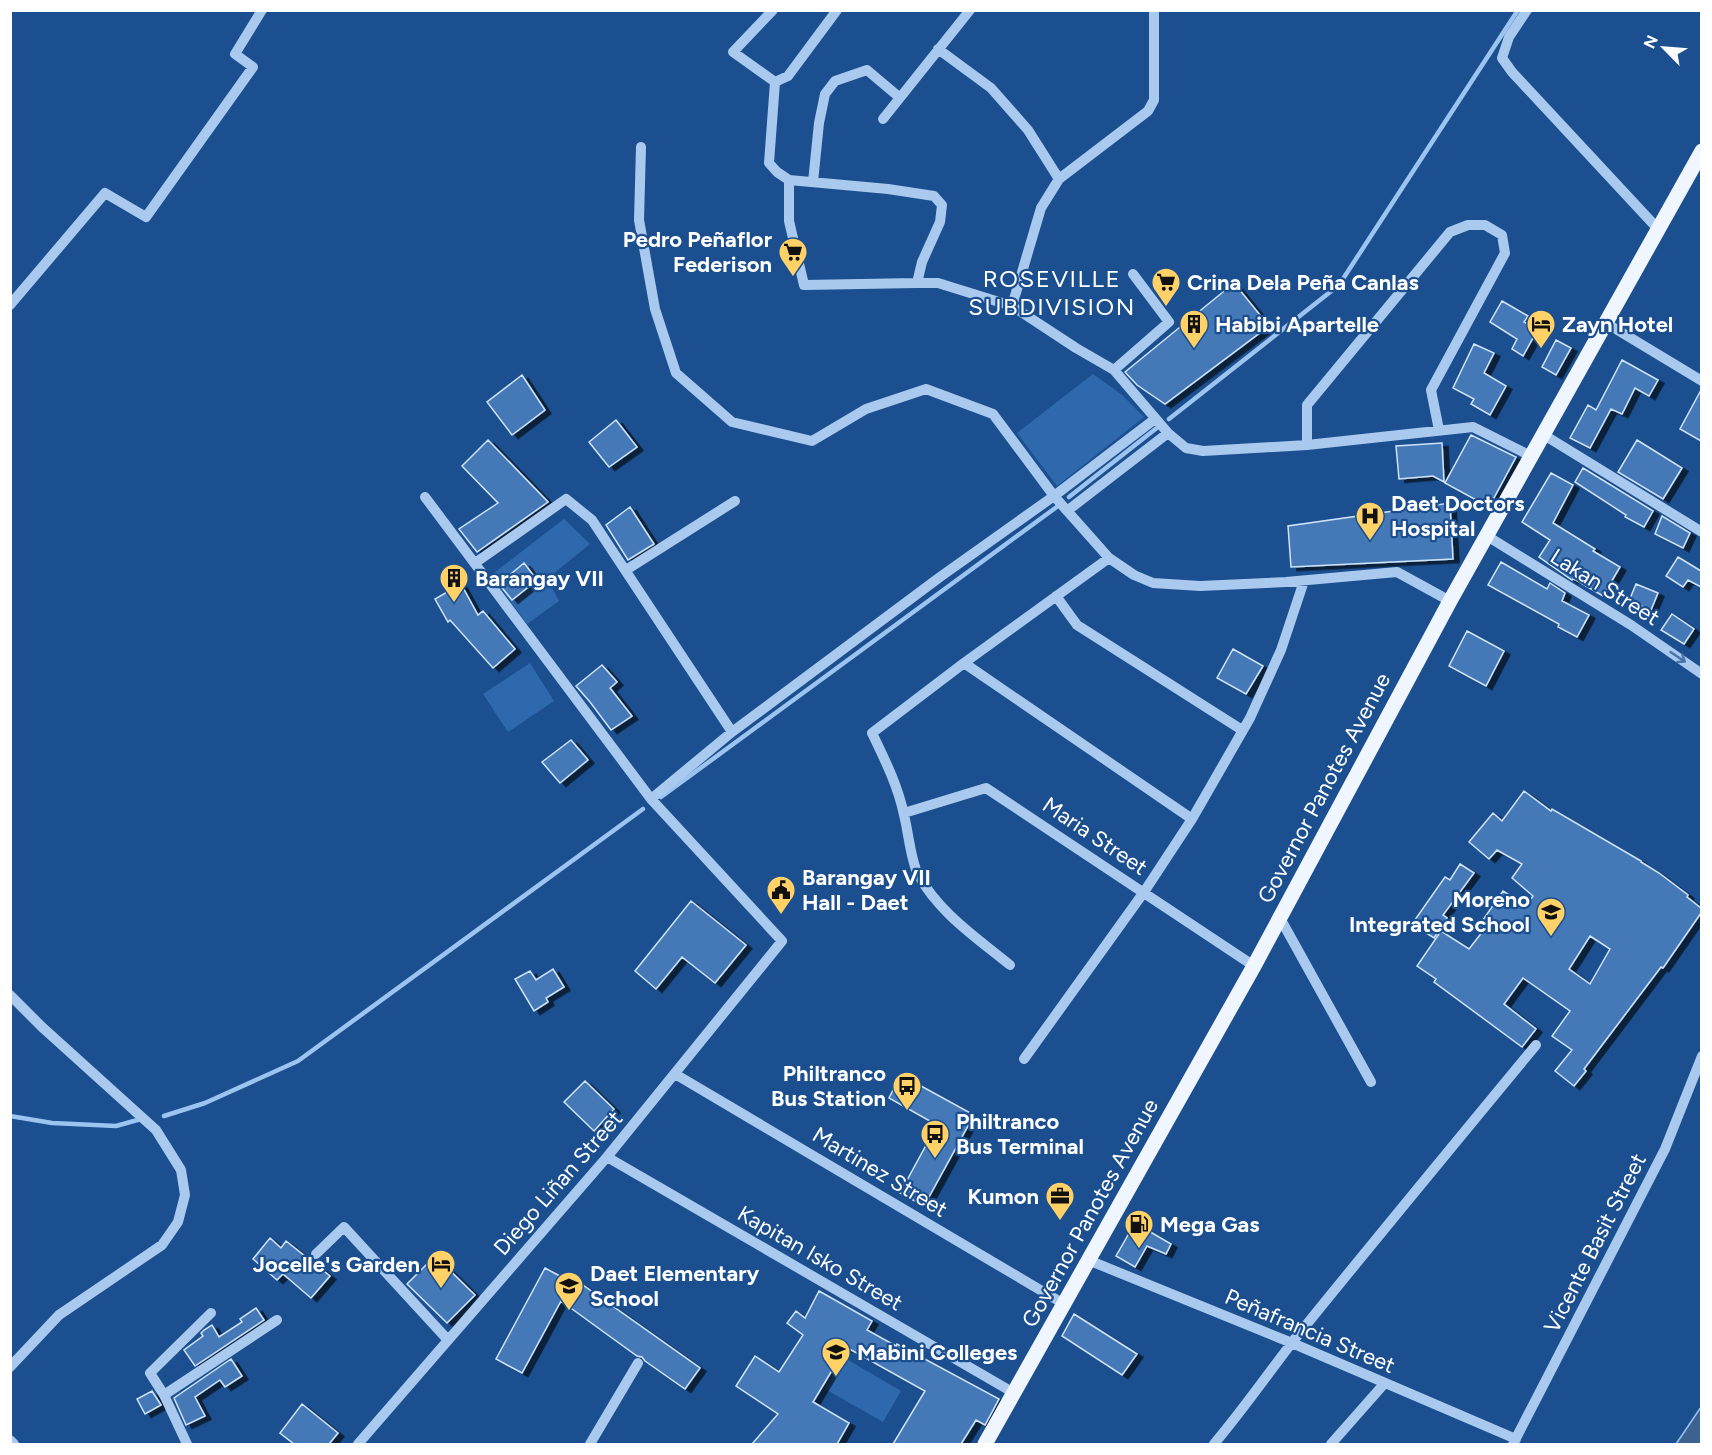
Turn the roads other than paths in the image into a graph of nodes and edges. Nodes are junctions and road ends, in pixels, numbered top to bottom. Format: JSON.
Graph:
{"nodes":[{"id":1,"x":262,"y":10,"type":"edge"},
{"id":2,"x":773,"y":10,"type":"edge"},
{"id":3,"x":837,"y":10,"type":"edge"},
{"id":4,"x":970,"y":10,"type":"edge"},
{"id":5,"x":1154,"y":10,"type":"edge"},
{"id":6,"x":1527,"y":10,"type":"edge"},
{"id":7,"x":938,"y":49,"type":"junction"},
{"id":8,"x":776,"y":82,"type":"junction"},
{"id":9,"x":899,"y":97,"type":"junction"},
{"id":10,"x":883,"y":119,"type":"dead end"},
{"id":11,"x":641,"y":147,"type":"dead end"},
{"id":12,"x":1701,"y":151,"type":"edge"},
{"id":13,"x":1059,"y":179,"type":"junction"},
{"id":14,"x":789,"y":180,"type":"junction"},
{"id":15,"x":813,"y":183,"type":"junction"},
{"id":16,"x":1659,"y":229,"type":"junction"},
{"id":17,"x":1133,"y":274,"type":"dead end"},
{"id":18,"x":917,"y":283,"type":"junction"},
{"id":19,"x":10,"y":305,"type":"edge"},
{"id":20,"x":1011,"y":306,"type":"junction"},
{"id":21,"x":1606,"y":323,"type":"junction"},
{"id":22,"x":1114,"y":370,"type":"junction"},
{"id":23,"x":1701,"y":381,"type":"edge"},
{"id":24,"x":1155,"y":419,"type":"junction"},
{"id":25,"x":1439,"y":430,"type":"junction"},
{"id":26,"x":1168,"y":433,"type":"junction"},
{"id":27,"x":1544,"y":435,"type":"junction"},
{"id":28,"x":1307,"y":444,"type":"junction"},
{"id":29,"x":1531,"y":456,"type":"junction"},
{"id":30,"x":1054,"y":496,"type":"junction"},
{"id":31,"x":425,"y":497,"type":"dead end"},
{"id":32,"x":735,"y":501,"type":"dead end"},
{"id":33,"x":1067,"y":511,"type":"junction"},
{"id":34,"x":1701,"y":532,"type":"edge"},
{"id":35,"x":1487,"y":536,"type":"junction"},
{"id":36,"x":1109,"y":558,"type":"junction"},
{"id":37,"x":475,"y":563,"type":"junction"},
{"id":38,"x":626,"y":570,"type":"junction"},
{"id":39,"x":1304,"y":581,"type":"junction"},
{"id":40,"x":1056,"y":596,"type":"junction"},
{"id":41,"x":1450,"y":601,"type":"junction"},
{"id":42,"x":964,"y":663,"type":"junction"},
{"id":43,"x":1701,"y":674,"type":"edge"},
{"id":44,"x":1242,"y":730,"type":"junction"},
{"id":45,"x":732,"y":732,"type":"junction"},
{"id":46,"x":651,"y":799,"type":"junction"},
{"id":47,"x":904,"y":813,"type":"junction"},
{"id":48,"x":1192,"y":819,"type":"junction"},
{"id":49,"x":1144,"y":892,"type":"junction"},
{"id":50,"x":1280,"y":918,"type":"junction"},
{"id":51,"x":1010,"y":965,"type":"dead end"},
{"id":52,"x":1254,"y":966,"type":"junction"},
{"id":53,"x":10,"y":995,"type":"edge"},
{"id":54,"x":1536,"y":1045,"type":"dead end"},
{"id":55,"x":1701,"y":1056,"type":"edge"},
{"id":56,"x":1024,"y":1059,"type":"dead end"},
{"id":57,"x":675,"y":1074,"type":"junction"},
{"id":58,"x":1371,"y":1082,"type":"dead end"},
{"id":59,"x":607,"y":1157,"type":"junction"},
{"id":60,"x":316,"y":1254,"type":"dead end"},
{"id":61,"x":1088,"y":1260,"type":"junction"},
{"id":62,"x":1064,"y":1304,"type":"junction"},
{"id":63,"x":211,"y":1313,"type":"dead end"},
{"id":64,"x":277,"y":1320,"type":"dead end"},
{"id":65,"x":448,"y":1340,"type":"junction"},
{"id":66,"x":1292,"y":1343,"type":"junction"},
{"id":67,"x":638,"y":1363,"type":"dead end"},
{"id":68,"x":10,"y":1366,"type":"edge"},
{"id":69,"x":1384,"y":1384,"type":"junction"},
{"id":70,"x":1014,"y":1393,"type":"junction"},
{"id":71,"x":164,"y":1395,"type":"junction"},
{"id":72,"x":10,"y":1440,"type":"edge"},
{"id":73,"x":1515,"y":1442,"type":"edge"},
{"id":74,"x":14,"y":1444,"type":"edge"},
{"id":75,"x":187,"y":1444,"type":"edge"},
{"id":76,"x":358,"y":1444,"type":"edge"},
{"id":77,"x":590,"y":1444,"type":"edge"},
{"id":78,"x":985,"y":1444,"type":"edge"},
{"id":79,"x":1214,"y":1444,"type":"edge"},
{"id":80,"x":1331,"y":1444,"type":"edge"}],
"edges":[{"from":1,"to":19,"type":"street"},
{"from":2,"to":8,"type":"street"},
{"from":3,"to":8,"type":"street"},
{"from":4,"to":7,"type":"street"},
{"from":5,"to":13,"type":"street"},
{"from":6,"to":16,"type":"street"},
{"from":7,"to":9,"type":"street"},
{"from":7,"to":13,"type":"street"},
{"from":8,"to":14,"type":"street"},
{"from":9,"to":10,"type":"street"},
{"from":9,"to":15,"type":"street"},
{"from":11,"to":30,"type":"street"},
{"from":12,"to":16,"type":"main road","name":"Governor Panotes Avenue"},
{"from":13,"to":20,"type":"street"},
{"from":14,"to":15,"type":"street"},
{"from":14,"to":18,"type":"street"},
{"from":15,"to":18,"type":"street"},
{"from":16,"to":21,"type":"main road","name":"Governor Panotes Avenue"},
{"from":17,"to":22,"type":"street"},
{"from":18,"to":20,"type":"street"},
{"from":20,"to":22,"type":"street"},
{"from":21,"to":23,"type":"street"},
{"from":21,"to":27,"type":"main road","name":"Governor Panotes Avenue"},
{"from":22,"to":24,"type":"street"},
{"from":24,"to":26,"type":"street"},
{"from":24,"to":30,"type":"street"},
{"from":25,"to":28,"type":"street"},
{"from":25,"to":28,"type":"street"},
{"from":25,"to":29,"type":"street"},
{"from":26,"to":28,"type":"street"},
{"from":26,"to":33,"type":"street"},
{"from":27,"to":29,"type":"main road","name":"Governor Panotes Avenue"},
{"from":27,"to":34,"type":"street"},
{"from":29,"to":35,"type":"main road","name":"Governor Panotes Avenue"},
{"from":30,"to":33,"type":"street"},
{"from":30,"to":45,"type":"street"},
{"from":31,"to":37,"type":"street"},
{"from":32,"to":38,"type":"street"},
{"from":33,"to":36,"type":"street"},
{"from":35,"to":41,"type":"main road","name":"Governor Panotes Avenue"},
{"from":35,"to":43,"type":"street","name":"Lakan Street","one_way":true},
{"from":36,"to":39,"type":"street"},
{"from":36,"to":40,"type":"street"},
{"from":37,"to":38,"type":"street"},
{"from":37,"to":46,"type":"street"},
{"from":38,"to":45,"type":"street"},
{"from":39,"to":41,"type":"street"},
{"from":39,"to":44,"type":"street"},
{"from":40,"to":42,"type":"street"},
{"from":40,"to":44,"type":"street"},
{"from":41,"to":50,"type":"main road","name":"Governor Panotes Avenue"},
{"from":42,"to":47,"type":"street"},
{"from":42,"to":48,"type":"street"},
{"from":44,"to":48,"type":"street"},
{"from":45,"to":46,"type":"street"},
{"from":46,"to":57,"type":"street","name":"Diego Liñan Street"},
{"from":47,"to":49,"type":"street","name":"Maria Street"},
{"from":47,"to":51,"type":"street"},
{"from":48,"to":49,"type":"street"},
{"from":49,"to":52,"type":"street","name":"Maria Street"},
{"from":49,"to":56,"type":"street"},
{"from":50,"to":52,"type":"main road","name":"Governor Panotes Avenue"},
{"from":50,"to":58,"type":"street"},
{"from":52,"to":61,"type":"main road","name":"Governor Panotes Avenue"},
{"from":53,"to":68,"type":"street"},
{"from":54,"to":66,"type":"street"},
{"from":55,"to":73,"type":"street","name":"Vicente Basit Street"},
{"from":57,"to":59,"type":"street","name":"Diego Liñan Street"},
{"from":57,"to":62,"type":"street","name":"Martinez Street"},
{"from":59,"to":65,"type":"street","name":"Diego Liñan Street"},
{"from":59,"to":70,"type":"street","name":"Kapitan Isko Street"},
{"from":60,"to":65,"type":"street"},
{"from":61,"to":62,"type":"main road","name":"Governor Panotes Avenue"},
{"from":61,"to":66,"type":"street","name":"Peñafrancia Street"},
{"from":62,"to":70,"type":"main road","name":"Governor Panotes Avenue"},
{"from":63,"to":71,"type":"street"},
{"from":64,"to":71,"type":"street"},
{"from":65,"to":76,"type":"street","name":"Diego Liñan Street"},
{"from":66,"to":69,"type":"street","name":"Peñafrancia Street"},
{"from":66,"to":79,"type":"street"},
{"from":67,"to":77,"type":"street"},
{"from":69,"to":73,"type":"street","name":"Peñafrancia Street"},
{"from":69,"to":80,"type":"street"},
{"from":70,"to":78,"type":"main road","name":"Governor Panotes Avenue"},
{"from":71,"to":75,"type":"street"},
{"from":72,"to":74,"type":"street"}]}
